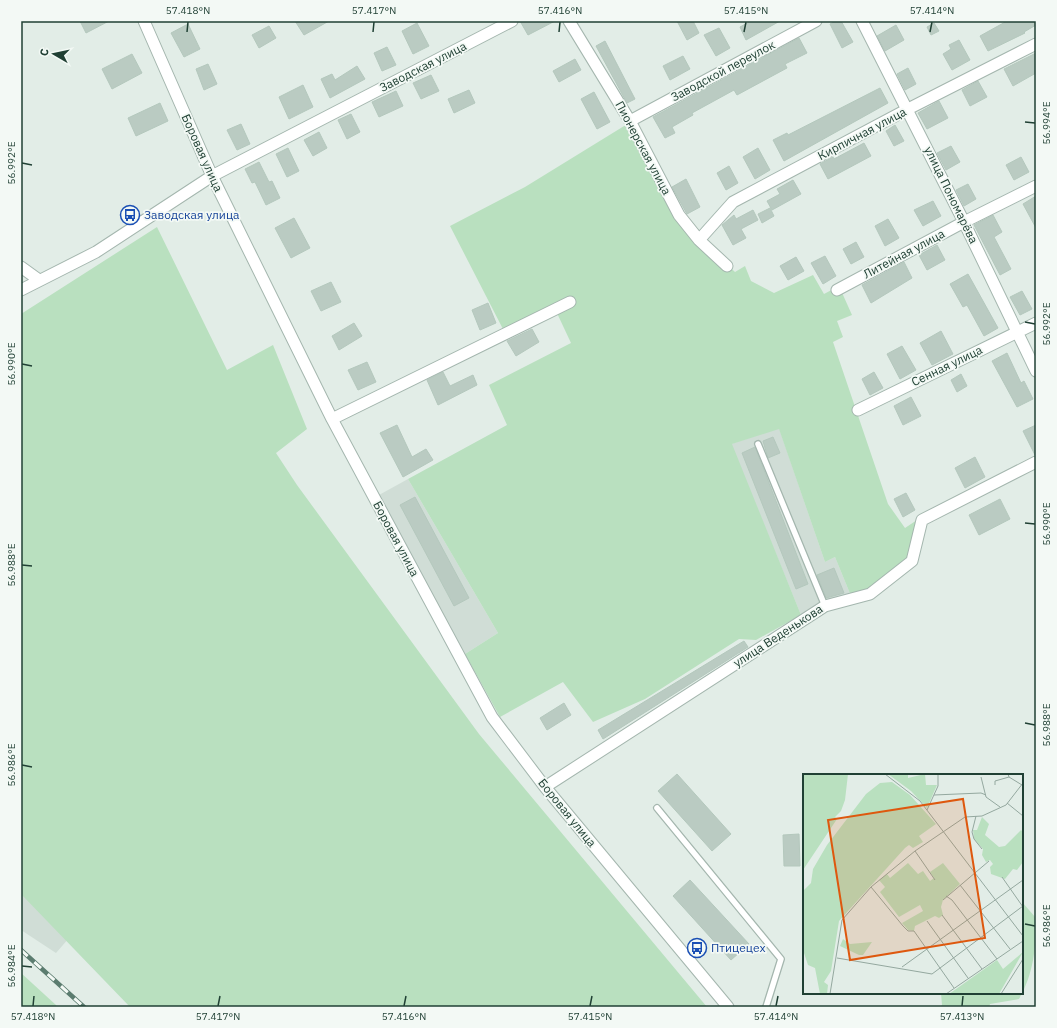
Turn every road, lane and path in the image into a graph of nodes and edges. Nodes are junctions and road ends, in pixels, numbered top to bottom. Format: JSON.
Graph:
{"nodes":[{"id":1,"x":144,"y":21,"type":"edge"},
{"id":2,"x":512,"y":21,"type":"edge"},
{"id":3,"x":569,"y":21,"type":"edge"},
{"id":4,"x":816,"y":21,"type":"edge"},
{"id":5,"x":862,"y":21,"type":"edge"},
{"id":6,"x":1036,"y":44,"type":"edge"},
{"id":7,"x":908,"y":109,"type":"junction"},
{"id":8,"x":630,"y":121,"type":"junction"},
{"id":9,"x":212,"y":176,"type":"junction"},
{"id":10,"x":1036,"y":186,"type":"edge"},
{"id":11,"x":964,"y":222,"type":"junction"},
{"id":12,"x":699,"y":240,"type":"junction"},
{"id":13,"x":727,"y":266,"type":"dead end"},
{"id":14,"x":21,"y":267,"type":"edge"},
{"id":15,"x":39,"y":280,"type":"junction"},
{"id":16,"x":21,"y":290,"type":"edge"},
{"id":17,"x":837,"y":290,"type":"dead end"},
{"id":18,"x":570,"y":302,"type":"dead end"},
{"id":19,"x":1036,"y":323,"type":"edge"},
{"id":20,"x":1018,"y":332,"type":"junction"},
{"id":21,"x":1036,"y":371,"type":"edge"},
{"id":22,"x":858,"y":410,"type":"dead end"},
{"id":23,"x":332,"y":419,"type":"junction"},
{"id":24,"x":758,"y":444,"type":"dead end"},
{"id":25,"x":1036,"y":462,"type":"edge"},
{"id":26,"x":824,"y":606,"type":"junction"},
{"id":27,"x":545,"y":787,"type":"junction"},
{"id":28,"x":657,"y":808,"type":"dead end"},
{"id":29,"x":728,"y":1007,"type":"edge"},
{"id":30,"x":766,"y":1007,"type":"edge"}],
"edges":[{"from":1,"to":9,"type":"street","name":"Боровая улица"},
{"from":2,"to":9,"type":"street","name":"Заводская улица"},
{"from":3,"to":8,"type":"street","name":"Пионерская улица"},
{"from":4,"to":8,"type":"street","name":"Заводской переулок"},
{"from":5,"to":7,"type":"street","name":"улица Пономарёва"},
{"from":6,"to":7,"type":"street","name":"Кирпичная улица"},
{"from":7,"to":11,"type":"street","name":"улица Пономарёва"},
{"from":7,"to":12,"type":"street","name":"Кирпичная улица"},
{"from":8,"to":12,"type":"street","name":"Пионерская улица"},
{"from":9,"to":15,"type":"street","name":"Заводская улица"},
{"from":9,"to":23,"type":"street","name":"Боровая улица"},
{"from":10,"to":11,"type":"street","name":"Литейная улица"},
{"from":11,"to":17,"type":"street","name":"Литейная улица"},
{"from":11,"to":20,"type":"street","name":"улица Пономарёва"},
{"from":12,"to":13,"type":"street","name":"Пионерская улица"},
{"from":14,"to":15,"type":"street"},
{"from":15,"to":16,"type":"street","name":"Заводская улица"},
{"from":18,"to":23,"type":"street"},
{"from":19,"to":20,"type":"street","name":"Сенная улица"},
{"from":20,"to":21,"type":"street","name":"улица Пономарёва"},
{"from":20,"to":22,"type":"street","name":"Сенная улица"},
{"from":23,"to":27,"type":"street","name":"Боровая улица"},
{"from":24,"to":26,"type":"lane"},
{"from":25,"to":26,"type":"street","name":"улица Веденькова"},
{"from":26,"to":27,"type":"street","name":"улица Веденькова"},
{"from":27,"to":29,"type":"street","name":"Боровая улица"},
{"from":28,"to":30,"type":"lane"}]}
